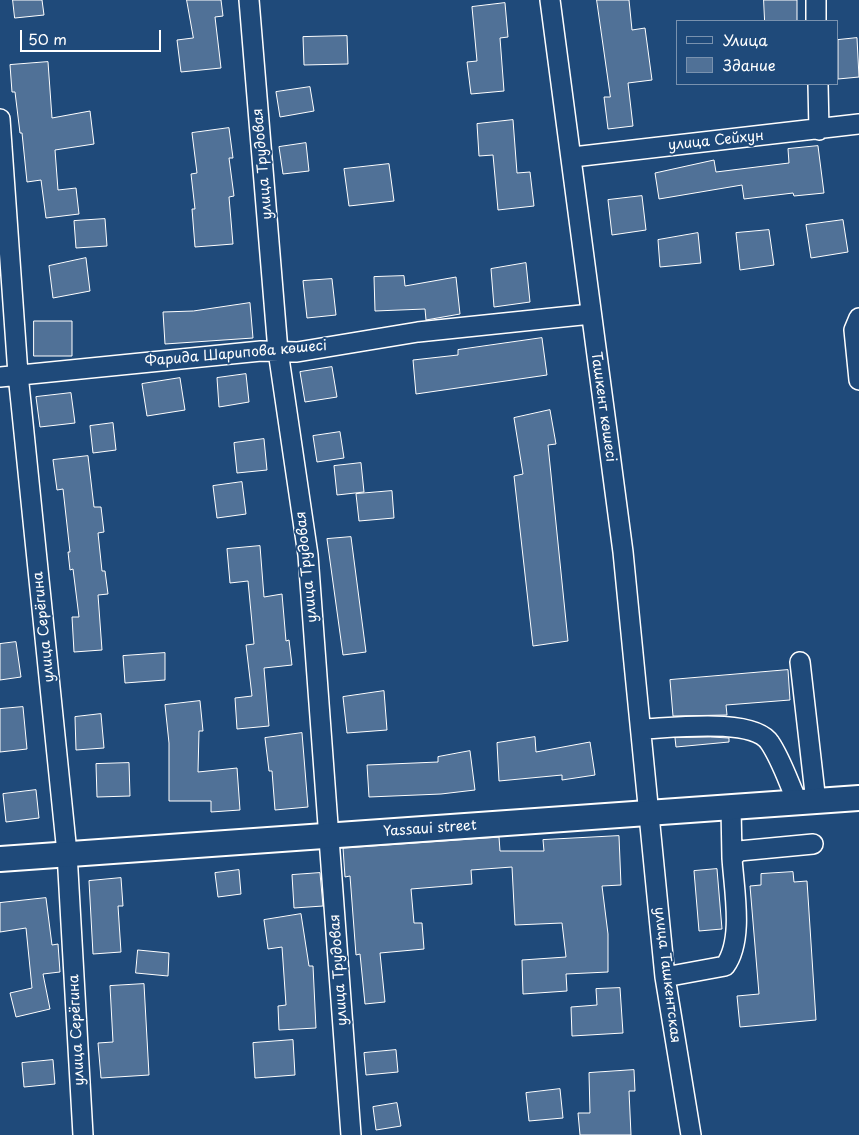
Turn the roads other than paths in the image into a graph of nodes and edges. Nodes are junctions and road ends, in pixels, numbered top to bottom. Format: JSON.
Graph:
{"nodes":[{"id":1,"x":250,"y":0,"type":"edge"},
{"id":2,"x":550,"y":0,"type":"edge"},
{"id":3,"x":816,"y":0,"type":"edge"},
{"id":4,"x":816,"y":20,"type":"edge"},
{"id":5,"x":818,"y":85,"type":"edge"},
{"id":6,"x":0,"y":119,"type":"edge"},
{"id":7,"x":859,"y":124,"type":"edge"},
{"id":8,"x":819,"y":130,"type":"junction"},
{"id":9,"x":573,"y":156,"type":"junction"},
{"id":10,"x":591,"y":314,"type":"junction"},
{"id":11,"x":859,"y":318,"type":"edge"},
{"id":12,"x":278,"y":351,"type":"junction"},
{"id":13,"x":9,"y":376,"type":"edge"},
{"id":14,"x":859,"y":380,"type":"edge"},
{"id":15,"x":800,"y":662,"type":"dead end"},
{"id":16,"x":642,"y":729,"type":"junction"},
{"id":17,"x":859,"y":798,"type":"edge"},
{"id":18,"x":807,"y":802,"type":"junction"},
{"id":19,"x":731,"y":808,"type":"junction"},
{"id":20,"x":650,"y":814,"type":"junction"},
{"id":21,"x":329,"y":836,"type":"junction"},
{"id":22,"x":813,"y":844,"type":"dead end"},
{"id":23,"x":67,"y":853,"type":"junction"},
{"id":24,"x":732,"y":858,"type":"junction"},
{"id":25,"x":0,"y":859,"type":"edge"},
{"id":26,"x":665,"y":977,"type":"junction"},
{"id":27,"x":83,"y":1135,"type":"edge"},
{"id":28,"x":352,"y":1135,"type":"edge"},
{"id":29,"x":691,"y":1135,"type":"edge"}],
"edges":[{"from":1,"to":12,"type":"street","name":"улица Трудовая"},
{"from":2,"to":9,"type":"street","name":"Ташкент көшесі"},
{"from":3,"to":4,"type":"street"},
{"from":5,"to":8,"type":"street"},
{"from":6,"to":13,"type":"street","name":"улица Серёгина"},
{"from":7,"to":8,"type":"street","name":"улица Сейхун"},
{"from":8,"to":9,"type":"street","name":"улица Сейхун"},
{"from":9,"to":10,"type":"street","name":"Ташкент көшесі"},
{"from":10,"to":12,"type":"street","name":"Фарида Шарипова көшесі"},
{"from":10,"to":16,"type":"street","name":"Ташкент көшесі"},
{"from":11,"to":14,"type":"street"},
{"from":12,"to":13,"type":"street","name":"Фарида Шарипова көшесі"},
{"from":12,"to":21,"type":"street","name":"улица Трудовая"},
{"from":13,"to":23,"type":"street","name":"улица Серёгина"},
{"from":15,"to":18,"type":"street"},
{"from":16,"to":18,"type":"street"},
{"from":16,"to":20,"type":"street","name":"Ташкент көшесі"},
{"from":17,"to":18,"type":"main road","name":"Yassaui street"},
{"from":18,"to":19,"type":"main road","name":"Yassaui street"},
{"from":19,"to":20,"type":"main road","name":"Yassaui street"},
{"from":19,"to":24,"type":"street"},
{"from":20,"to":21,"type":"main road","name":"Yassaui street"},
{"from":20,"to":26,"type":"street","name":"улица Ташкентская"},
{"from":21,"to":23,"type":"main road","name":"Yassaui street"},
{"from":21,"to":28,"type":"street","name":"улица Трудовая"},
{"from":22,"to":24,"type":"street"},
{"from":23,"to":25,"type":"main road","name":"Yassaui street"},
{"from":23,"to":27,"type":"street","name":"улица Серёгина"},
{"from":24,"to":26,"type":"street"},
{"from":26,"to":29,"type":"street","name":"улица Ташкентская"}]}
